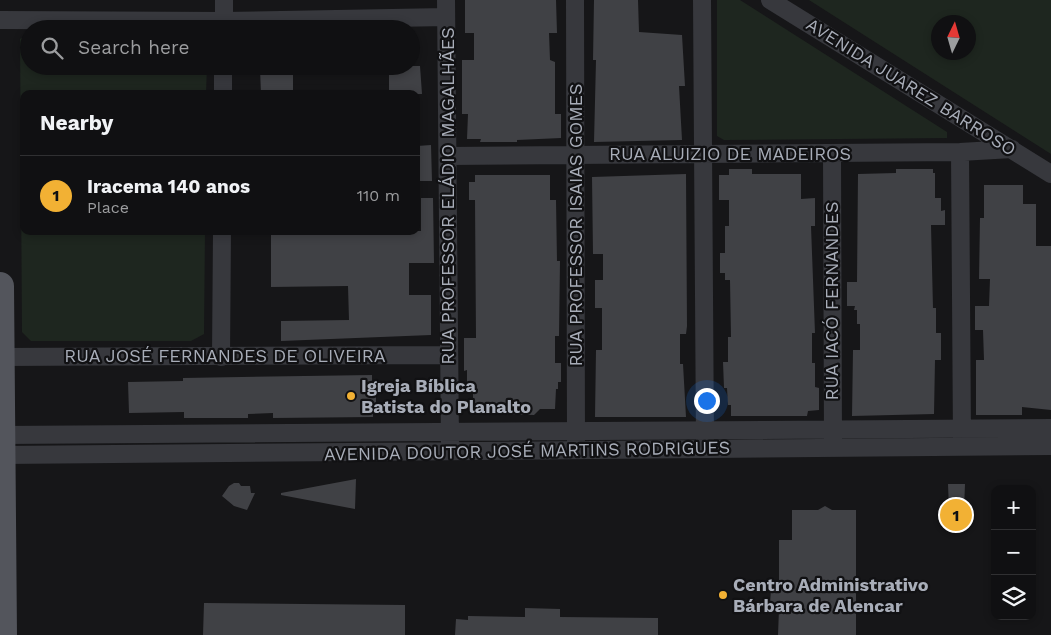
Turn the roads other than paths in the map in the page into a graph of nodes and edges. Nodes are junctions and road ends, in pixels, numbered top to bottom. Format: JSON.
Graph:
{"nodes":[{"id":1,"x":224,"y":0,"type":"edge"},
{"id":2,"x":575,"y":0,"type":"edge"},
{"id":3,"x":702,"y":0,"type":"edge"},
{"id":4,"x":770,"y":0,"type":"edge"},
{"id":5,"x":446,"y":8,"type":"edge"},
{"id":6,"x":0,"y":20,"type":"edge"},
{"id":7,"x":20,"y":20,"type":"edge"},
{"id":8,"x":224,"y":20,"type":"edge"},
{"id":9,"x":289,"y":20,"type":"edge"},
{"id":10,"x":224,"y":75,"type":"edge"},
{"id":11,"x":223,"y":90,"type":"edge"},
{"id":12,"x":1012,"y":149,"type":"junction"},
{"id":13,"x":960,"y":152,"type":"junction"},
{"id":14,"x":704,"y":154,"type":"junction"},
{"id":15,"x":832,"y":154,"type":"junction"},
{"id":16,"x":575,"y":155,"type":"junction"},
{"id":17,"x":448,"y":156,"type":"junction"},
{"id":18,"x":1051,"y":174,"type":"edge"},
{"id":19,"x":222,"y":235,"type":"edge"},
{"id":20,"x":0,"y":286,"type":"edge"},
{"id":21,"x":449,"y":355,"type":"junction"},
{"id":22,"x":2,"y":357,"type":"junction"},
{"id":23,"x":220,"y":357,"type":"junction"},
{"id":24,"x":962,"y":428,"type":"junction"},
{"id":25,"x":1051,"y":428,"type":"edge"},
{"id":26,"x":832,"y":430,"type":"junction"},
{"id":27,"x":705,"y":431,"type":"junction"},
{"id":28,"x":576,"y":432,"type":"junction"},
{"id":29,"x":449,"y":433,"type":"junction"},
{"id":30,"x":2,"y":445,"type":"junction"},
{"id":31,"x":1051,"y":446,"type":"edge"},
{"id":32,"x":962,"y":447,"type":"junction"},
{"id":33,"x":833,"y":448,"type":"junction"},
{"id":34,"x":705,"y":449,"type":"junction"},
{"id":35,"x":576,"y":451,"type":"junction"},
{"id":36,"x":450,"y":452,"type":"junction"},
{"id":37,"x":4,"y":635,"type":"edge"}],
"edges":[{"from":1,"to":8,"type":"street"},
{"from":2,"to":16,"type":"street","name":"RUA PROFESSOR ISAIAS GOMES"},
{"from":3,"to":14,"type":"street"},
{"from":4,"to":12,"type":"street","name":"AVENIDA JUAREZ BARROSO"},
{"from":5,"to":9,"type":"street"},
{"from":5,"to":17,"type":"street","name":"RUA PROFESSOR ELÁDIO MAGALHÃES"},
{"from":6,"to":7,"type":"street"},
{"from":10,"to":11,"type":"street"},
{"from":12,"to":13,"type":"street","name":"RUA ALUIZIO DE MADEIROS"},
{"from":12,"to":18,"type":"street","name":"AVENIDA JUAREZ BARROSO"},
{"from":13,"to":15,"type":"street","name":"RUA ALUIZIO DE MADEIROS"},
{"from":13,"to":24,"type":"street"},
{"from":14,"to":15,"type":"street","name":"RUA ALUIZIO DE MADEIROS"},
{"from":14,"to":16,"type":"street","name":"RUA ALUIZIO DE MADEIROS"},
{"from":14,"to":27,"type":"street"},
{"from":15,"to":26,"type":"street","name":"RUA IACÓ FERNANDES"},
{"from":16,"to":17,"type":"street","name":"RUA ALUIZIO DE MADEIROS"},
{"from":16,"to":28,"type":"street","name":"RUA PROFESSOR ISAIAS GOMES"},
{"from":17,"to":21,"type":"street","name":"RUA PROFESSOR ELÁDIO MAGALHÃES"},
{"from":19,"to":23,"type":"street"},
{"from":20,"to":22,"type":"main road"},
{"from":21,"to":23,"type":"street","name":"RUA JOSÉ FERNANDES DE OLIVEIRA"},
{"from":21,"to":29,"type":"street","name":"RUA PROFESSOR ELÁDIO MAGALHÃES"},
{"from":22,"to":23,"type":"street","name":"RUA JOSÉ FERNANDES DE OLIVEIRA"},
{"from":22,"to":30,"type":"main road"},
{"from":24,"to":25,"type":"street","name":"AVENIDA DOUTOR JOSÉ MARTINS RODRIGUES"},
{"from":24,"to":26,"type":"street","name":"AVENIDA DOUTOR JOSÉ MARTINS RODRIGUES"},
{"from":24,"to":32,"type":"street"},
{"from":26,"to":27,"type":"street","name":"AVENIDA DOUTOR JOSÉ MARTINS RODRIGUES"},
{"from":26,"to":33,"type":"street","name":"RUA IACÓ FERNANDES"},
{"from":27,"to":28,"type":"street","name":"AVENIDA DOUTOR JOSÉ MARTINS RODRIGUES"},
{"from":27,"to":34,"type":"street"},
{"from":28,"to":29,"type":"street","name":"AVENIDA DOUTOR JOSÉ MARTINS RODRIGUES"},
{"from":28,"to":35,"type":"street","name":"RUA PROFESSOR ISAIAS GOMES"},
{"from":29,"to":30,"type":"street","name":"AVENIDA DOUTOR JOSÉ MARTINS RODRIGUES"},
{"from":29,"to":36,"type":"street","name":"RUA PROFESSOR ELÁDIO MAGALHÃES"},
{"from":30,"to":36,"type":"street","name":"AVENIDA DOUTOR JOSÉ MARTINS RODRIGUES"},
{"from":30,"to":37,"type":"main road"},
{"from":31,"to":32,"type":"street","name":"AVENIDA DOUTOR JOSÉ MARTINS RODRIGUES"},
{"from":32,"to":33,"type":"street","name":"AVENIDA DOUTOR JOSÉ MARTINS RODRIGUES"},
{"from":33,"to":34,"type":"street","name":"AVENIDA DOUTOR JOSÉ MARTINS RODRIGUES"},
{"from":34,"to":35,"type":"street","name":"AVENIDA DOUTOR JOSÉ MARTINS RODRIGUES"},
{"from":35,"to":36,"type":"street","name":"AVENIDA DOUTOR JOSÉ MARTINS RODRIGUES"}]}
